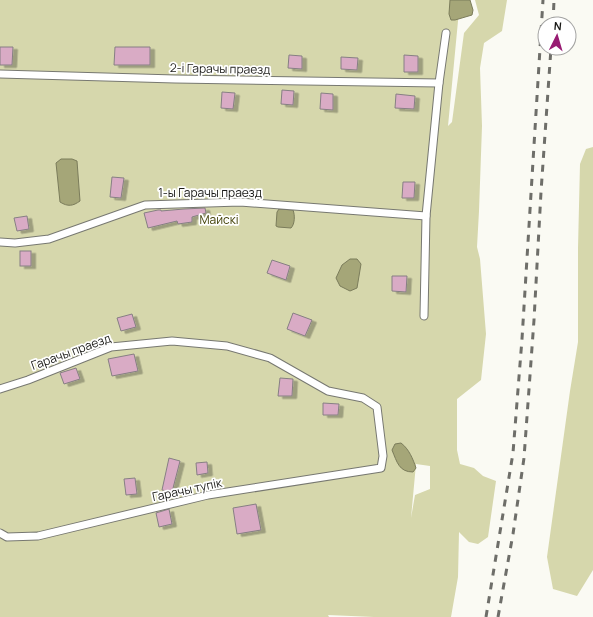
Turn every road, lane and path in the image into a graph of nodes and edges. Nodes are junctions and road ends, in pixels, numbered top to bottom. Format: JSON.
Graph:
{"nodes":[{"id":1,"x":446,"y":33,"type":"dead end"},
{"id":2,"x":0,"y":74,"type":"edge"},
{"id":3,"x":439,"y":83,"type":"junction"},
{"id":4,"x":426,"y":216,"type":"junction"},
{"id":5,"x":0,"y":242,"type":"edge"},
{"id":6,"x":424,"y":316,"type":"dead end"},
{"id":7,"x":0,"y":389,"type":"edge"},
{"id":8,"x":381,"y":468,"type":"joint"},
{"id":9,"x":0,"y":533,"type":"edge"}],
"edges":[{"from":1,"to":3,"type":"lane"},
{"from":2,"to":3,"type":"lane","name":"2-і Гарачы праезд"},
{"from":3,"to":4,"type":"lane"},
{"from":4,"to":5,"type":"lane","name":"1-ы Гарачы праезд"},
{"from":4,"to":6,"type":"lane"},
{"from":7,"to":8,"type":"lane","name":"Гарачы праезд"},
{"from":8,"to":9,"type":"lane","name":"Гарачы тупік"}]}
